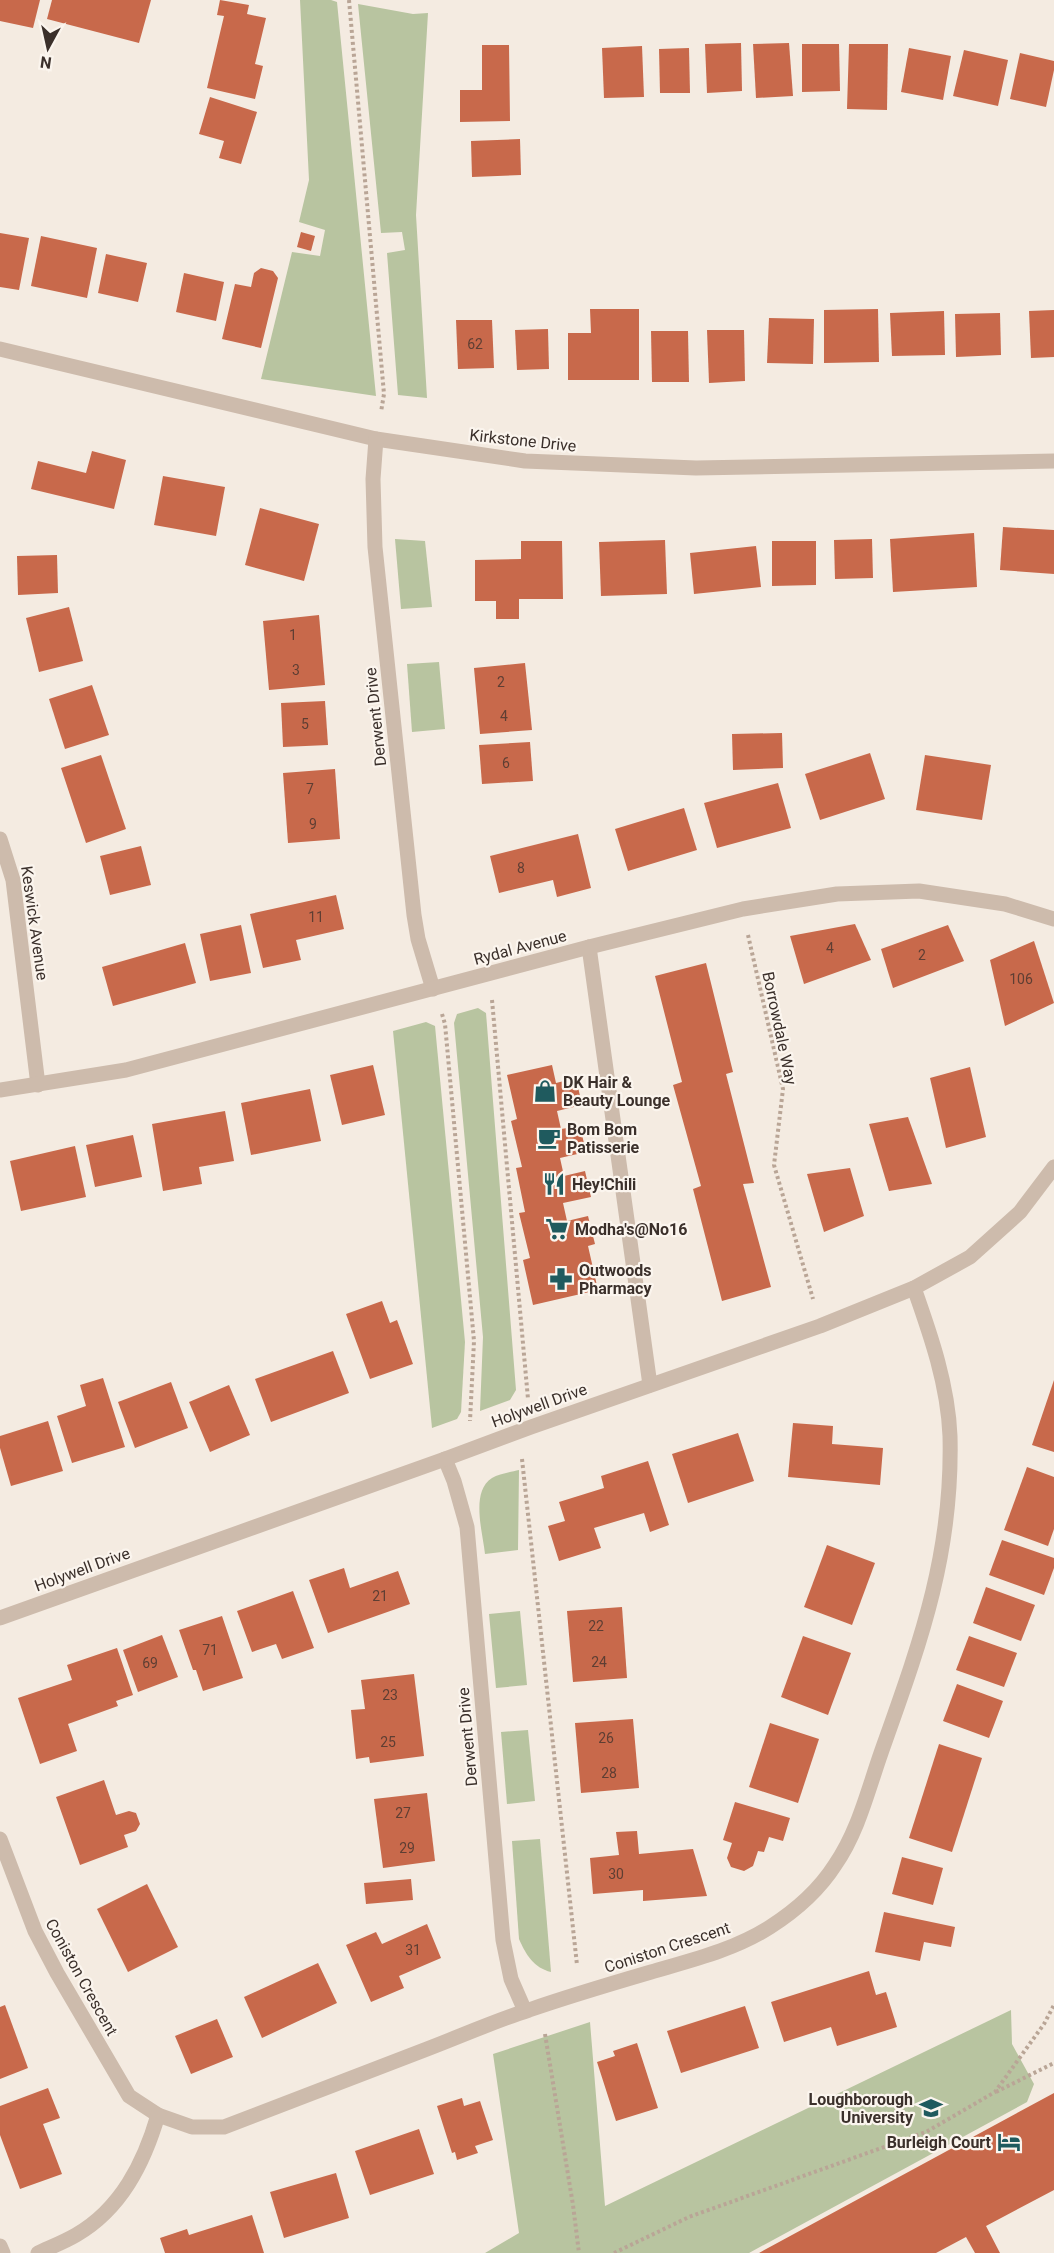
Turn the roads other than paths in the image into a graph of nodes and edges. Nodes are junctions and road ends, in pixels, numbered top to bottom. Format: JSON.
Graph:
{"nodes":[{"id":1,"x":0,"y":349,"type":"edge"},
{"id":2,"x":376,"y":439,"type":"junction"},
{"id":3,"x":1054,"y":461,"type":"edge"},
{"id":4,"x":0,"y":839,"type":"edge"},
{"id":5,"x":1054,"y":919,"type":"edge"},
{"id":6,"x":589,"y":947,"type":"junction"},
{"id":7,"x":433,"y":989,"type":"junction"},
{"id":8,"x":38,"y":1085,"type":"junction"},
{"id":9,"x":0,"y":1090,"type":"edge"},
{"id":10,"x":1054,"y":1167,"type":"edge"},
{"id":11,"x":914,"y":1288,"type":"junction"},
{"id":12,"x":650,"y":1385,"type":"junction"},
{"id":13,"x":445,"y":1459,"type":"junction"},
{"id":14,"x":0,"y":1618,"type":"edge"},
{"id":15,"x":0,"y":1839,"type":"edge"},
{"id":16,"x":525,"y":2011,"type":"junction"},
{"id":17,"x":158,"y":2115,"type":"junction"},
{"id":18,"x":0,"y":2246,"type":"edge"},
{"id":19,"x":3,"y":2253,"type":"edge"},
{"id":20,"x":38,"y":2253,"type":"edge"}],
"edges":[{"from":1,"to":2,"type":"street","name":"Kirkstone Drive"},
{"from":2,"to":3,"type":"street","name":"Kirkstone Drive"},
{"from":2,"to":7,"type":"street","name":"Derwent Drive"},
{"from":4,"to":8,"type":"street","name":"Keswick Avenue"},
{"from":5,"to":6,"type":"street","name":"Rydal Avenue"},
{"from":6,"to":7,"type":"street","name":"Rydal Avenue"},
{"from":6,"to":12,"type":"street"},
{"from":7,"to":8,"type":"street","name":"Rydal Avenue"},
{"from":8,"to":9,"type":"street","name":"Rydal Avenue"},
{"from":10,"to":11,"type":"street","name":"Holywell Drive"},
{"from":11,"to":12,"type":"street","name":"Holywell Drive"},
{"from":11,"to":16,"type":"street","name":"Coniston Crescent"},
{"from":12,"to":13,"type":"street","name":"Holywell Drive"},
{"from":13,"to":14,"type":"street","name":"Holywell Drive"},
{"from":13,"to":16,"type":"street","name":"Derwent Drive"},
{"from":15,"to":17,"type":"street","name":"Coniston Crescent"},
{"from":16,"to":17,"type":"street","name":"Coniston Crescent"},
{"from":17,"to":20,"type":"street"},
{"from":18,"to":19,"type":"street"}]}
